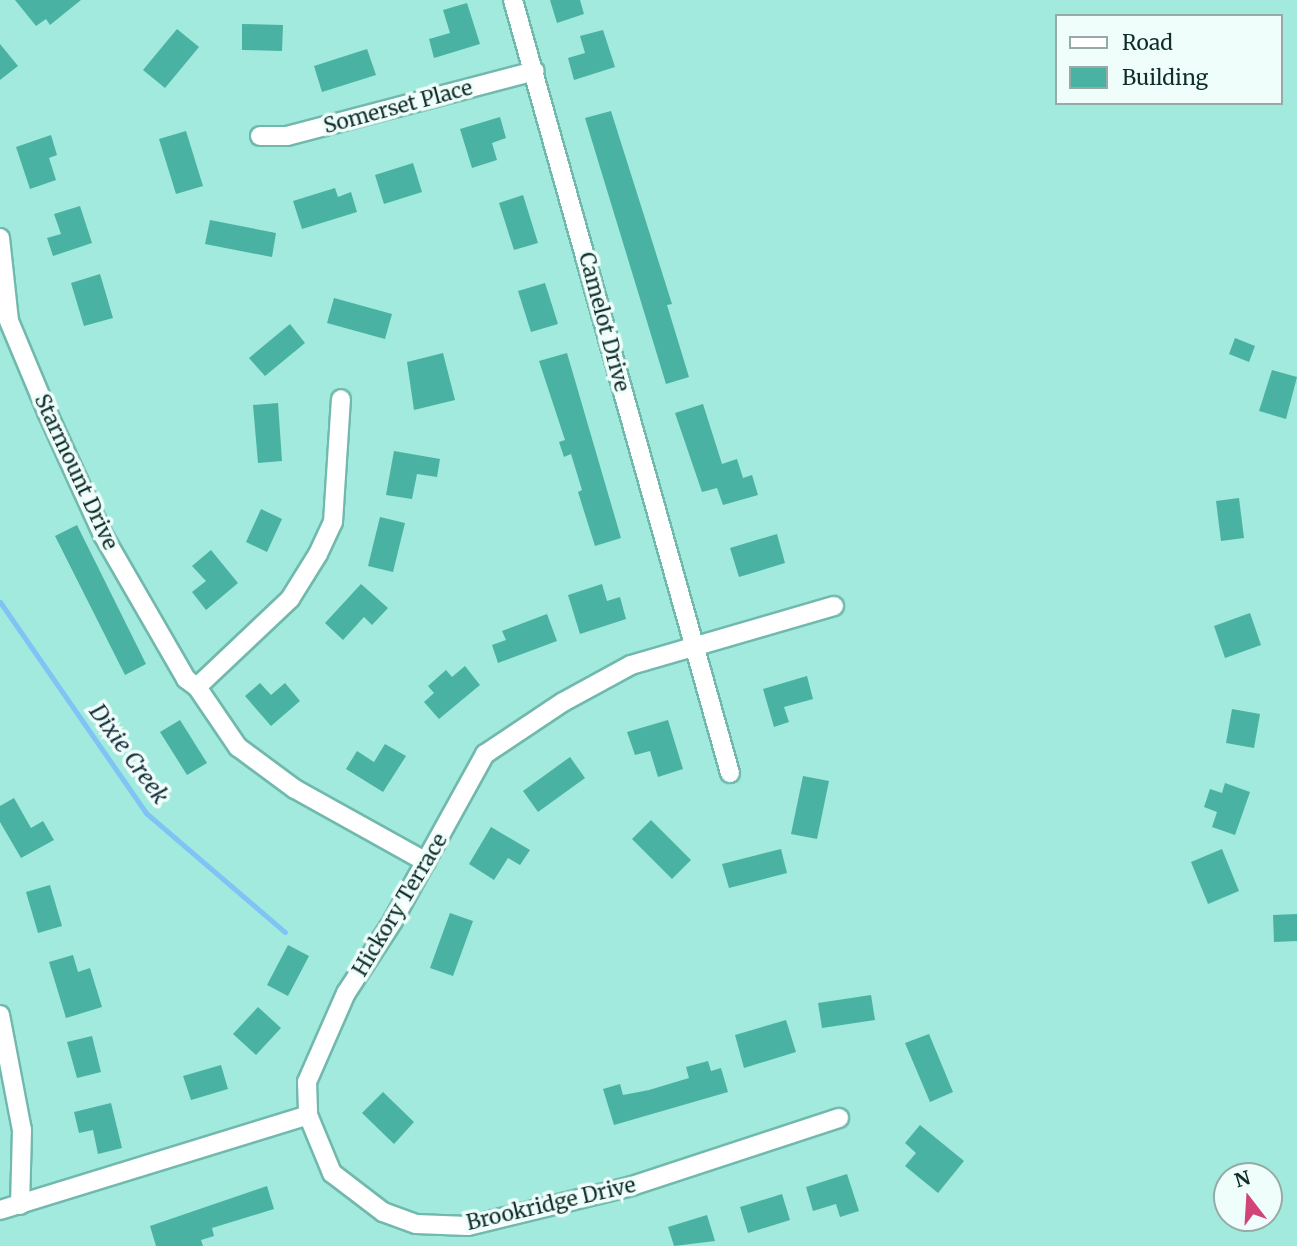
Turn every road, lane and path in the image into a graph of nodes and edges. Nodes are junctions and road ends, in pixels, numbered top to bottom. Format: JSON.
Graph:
{"nodes":[{"id":1,"x":513,"y":0,"type":"edge"},
{"id":2,"x":535,"y":71,"type":"junction"},
{"id":3,"x":260,"y":136,"type":"dead end"},
{"id":4,"x":0,"y":238,"type":"edge"},
{"id":5,"x":341,"y":399,"type":"dead end"},
{"id":6,"x":834,"y":607,"type":"dead end"},
{"id":7,"x":692,"y":645,"type":"junction"},
{"id":8,"x":197,"y":687,"type":"junction"},
{"id":9,"x":730,"y":773,"type":"dead end"},
{"id":10,"x":426,"y":862,"type":"junction"},
{"id":11,"x":0,"y":1015,"type":"edge"},
{"id":12,"x":308,"y":1115,"type":"junction"},
{"id":13,"x":839,"y":1118,"type":"dead end"},
{"id":14,"x":20,"y":1205,"type":"junction"},
{"id":15,"x":0,"y":1210,"type":"edge"}],
"edges":[{"from":1,"to":2,"type":"street","name":"Camelot Drive"},
{"from":2,"to":3,"type":"street","name":"Somerset Place"},
{"from":2,"to":7,"type":"street","name":"Camelot Drive"},
{"from":4,"to":8,"type":"street","name":"Starmount Drive"},
{"from":5,"to":8,"type":"street"},
{"from":6,"to":7,"type":"street","name":"Hickory Terrace"},
{"from":7,"to":9,"type":"street","name":"Camelot Drive"},
{"from":7,"to":10,"type":"street","name":"Hickory Terrace"},
{"from":8,"to":10,"type":"street","name":"Starmount Drive"},
{"from":10,"to":12,"type":"street","name":"Hickory Terrace"},
{"from":11,"to":14,"type":"street"},
{"from":12,"to":13,"type":"street","name":"Brookridge Drive"},
{"from":12,"to":14,"type":"street"},
{"from":14,"to":15,"type":"street"}]}
